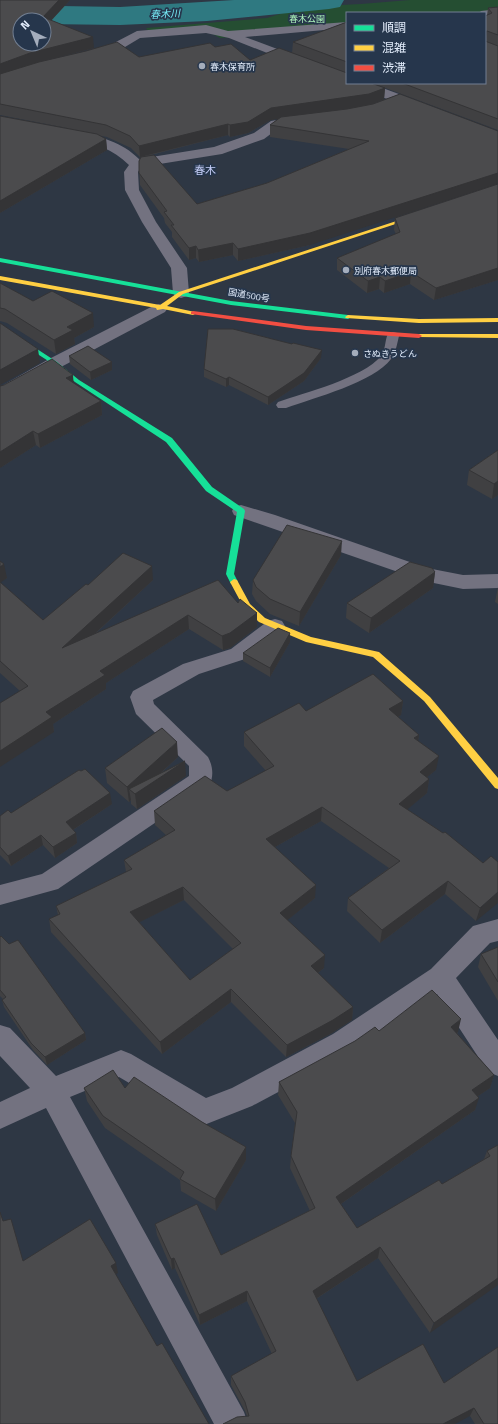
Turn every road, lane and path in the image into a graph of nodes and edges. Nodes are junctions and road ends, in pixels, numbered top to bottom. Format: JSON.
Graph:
{"nodes":[{"id":1,"x":498,"y":12,"type":"edge"},
{"id":2,"x":486,"y":13,"type":"edge"},
{"id":3,"x":346,"y":25,"type":"edge"},
{"id":4,"x":228,"y":35,"type":"junction"},
{"id":5,"x":83,"y":57,"type":"edge"},
{"id":6,"x":310,"y":65,"type":"edge"},
{"id":7,"x":360,"y":84,"type":"edge"},
{"id":8,"x":399,"y":99,"type":"junction"},
{"id":9,"x":379,"y":107,"type":"edge"},
{"id":10,"x":434,"y":112,"type":"edge"},
{"id":11,"x":312,"y":118,"type":"edge"},
{"id":12,"x":64,"y":132,"type":"edge"},
{"id":13,"x":136,"y":164,"type":"junction"},
{"id":14,"x":432,"y":211,"type":"edge"},
{"id":15,"x":0,"y":260,"type":"edge"},
{"id":16,"x":0,"y":278,"type":"edge"},
{"id":17,"x":181,"y":293,"type":"junction"},
{"id":18,"x":159,"y":309,"type":"junction"},
{"id":19,"x":498,"y":320,"type":"edge"},
{"id":20,"x":0,"y":327,"type":"edge"},
{"id":21,"x":393,"y":336,"type":"junction"},
{"id":22,"x":498,"y":336,"type":"edge"},
{"id":23,"x":55,"y":363,"type":"junction"},
{"id":24,"x":0,"y":394,"type":"edge"},
{"id":25,"x":282,"y":404,"type":"dead end"},
{"id":26,"x":241,"y":511,"type":"junction"},
{"id":27,"x":498,"y":581,"type":"edge"},
{"id":28,"x":275,"y":626,"type":"junction"},
{"id":29,"x":498,"y":785,"type":"edge"},
{"id":30,"x":0,"y":895,"type":"edge"},
{"id":31,"x":498,"y":930,"type":"edge"},
{"id":32,"x":440,"y":977,"type":"junction"},
{"id":33,"x":0,"y":1036,"type":"edge"},
{"id":34,"x":498,"y":1062,"type":"edge"},
{"id":35,"x":52,"y":1091,"type":"junction"},
{"id":36,"x":0,"y":1116,"type":"edge"},
{"id":37,"x":232,"y":1424,"type":"edge"}],
"edges":[{"from":1,"to":2,"type":"street"},
{"from":3,"to":4,"type":"street"},
{"from":4,"to":5,"type":"street"},
{"from":4,"to":6,"type":"street"},
{"from":7,"to":8,"type":"street"},
{"from":8,"to":9,"type":"street"},
{"from":8,"to":10,"type":"street"},
{"from":11,"to":13,"type":"street"},
{"from":12,"to":13,"type":"street"},
{"from":13,"to":17,"type":"street"},
{"from":14,"to":17,"type":"main road"},
{"from":15,"to":17,"type":"main road","name":"国道500号"},
{"from":16,"to":18,"type":"main road"},
{"from":17,"to":18,"type":"main road"},
{"from":17,"to":19,"type":"main road","name":"国道500号"},
{"from":18,"to":21,"type":"main road"},
{"from":18,"to":23,"type":"street"},
{"from":20,"to":23,"type":"main road"},
{"from":21,"to":22,"type":"main road"},
{"from":21,"to":25,"type":"lane"},
{"from":23,"to":24,"type":"street"},
{"from":23,"to":26,"type":"main road"},
{"from":26,"to":27,"type":"street"},
{"from":26,"to":28,"type":"main road"},
{"from":28,"to":29,"type":"main road"},
{"from":28,"to":30,"type":"street"},
{"from":31,"to":32,"type":"street"},
{"from":32,"to":34,"type":"street"},
{"from":32,"to":35,"type":"street"},
{"from":33,"to":35,"type":"street"},
{"from":35,"to":36,"type":"street"},
{"from":35,"to":37,"type":"street"}]}
